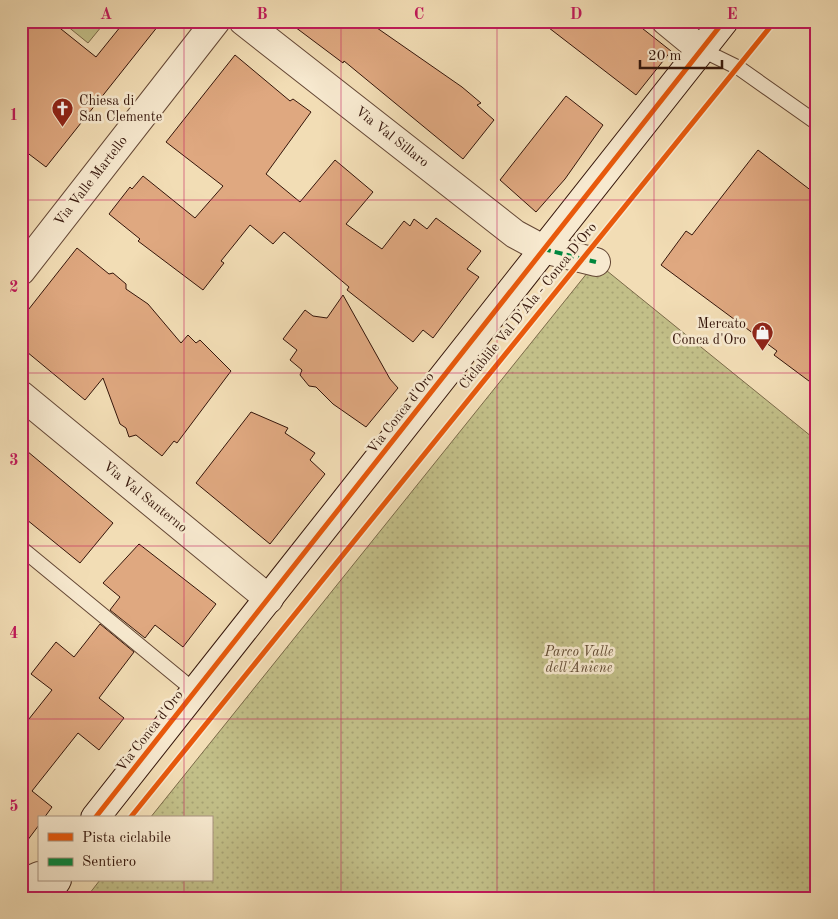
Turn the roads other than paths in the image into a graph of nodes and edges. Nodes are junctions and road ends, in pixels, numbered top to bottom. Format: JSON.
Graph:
{"nodes":[{"id":1,"x":216,"y":21,"type":"edge"},
{"id":2,"x":243,"y":21,"type":"edge"},
{"id":3,"x":666,"y":21,"type":"edge"},
{"id":4,"x":724,"y":21,"type":"edge"},
{"id":5,"x":700,"y":49,"type":"junction"},
{"id":6,"x":817,"y":123,"type":"edge"},
{"id":7,"x":543,"y":249,"type":"junction"},
{"id":8,"x":596,"y":262,"type":"dead end"},
{"id":9,"x":21,"y":270,"type":"edge"},
{"id":10,"x":21,"y":395,"type":"edge"},
{"id":11,"x":21,"y":548,"type":"edge"},
{"id":12,"x":269,"y":599,"type":"junction"},
{"id":13,"x":196,"y":692,"type":"junction"},
{"id":14,"x":97,"y":816,"type":"edge"},
{"id":15,"x":38,"y":876,"type":"edge"},
{"id":16,"x":56,"y":882,"type":"edge"},
{"id":17,"x":21,"y":884,"type":"edge"},
{"id":18,"x":45,"y":898,"type":"edge"}],
"edges":[{"from":1,"to":9,"type":"street","name":"Via Valle Martello"},
{"from":2,"to":7,"type":"street","name":"Via Val Sillaro"},
{"from":3,"to":5,"type":"street"},
{"from":4,"to":5,"type":"street","name":"Via Conca d'Oro"},
{"from":5,"to":6,"type":"lane"},
{"from":5,"to":7,"type":"street","name":"Via Conca d'Oro"},
{"from":7,"to":8,"type":"street","name":"Via Val Sillaro"},
{"from":7,"to":12,"type":"street","name":"Via Conca d'Oro"},
{"from":10,"to":12,"type":"street","name":"Via Val Santerno"},
{"from":11,"to":13,"type":"lane"},
{"from":12,"to":13,"type":"street","name":"Via Conca d'Oro"},
{"from":13,"to":14,"type":"street","name":"Via Conca d'Oro"},
{"from":15,"to":17,"type":"street"},
{"from":16,"to":18,"type":"street"}]}
